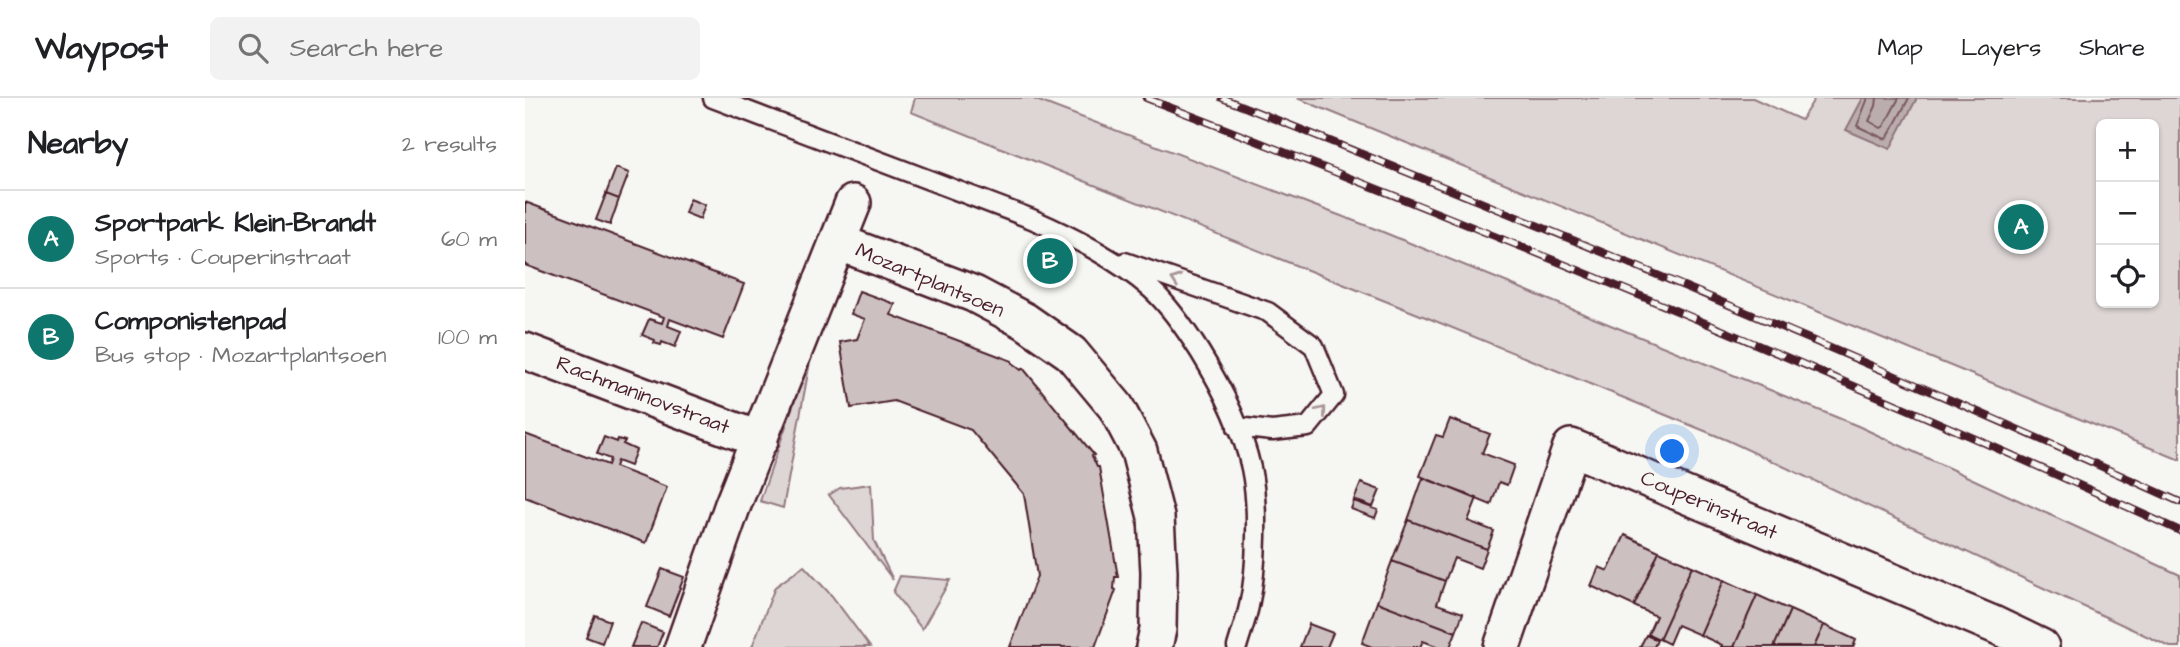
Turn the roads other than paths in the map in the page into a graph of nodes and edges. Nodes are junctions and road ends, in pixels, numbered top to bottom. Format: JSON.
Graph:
{"nodes":[{"id":1,"x":713,"y":98,"type":"edge"},
{"id":2,"x":853,"y":203,"type":"dead end"},
{"id":3,"x":838,"y":242,"type":"junction"},
{"id":4,"x":1109,"y":257,"type":"junction"},
{"id":5,"x":525,"y":351,"type":"edge"},
{"id":6,"x":1237,"y":427,"type":"junction"},
{"id":7,"x":760,"y":440,"type":"junction"},
{"id":8,"x":683,"y":647,"type":"edge"},
{"id":9,"x":1154,"y":647,"type":"edge"},
{"id":10,"x":1237,"y":647,"type":"edge"},
{"id":11,"x":1502,"y":647,"type":"edge"},
{"id":12,"x":2041,"y":647,"type":"edge"}],
"edges":[{"from":1,"to":4,"type":"lane"},
{"from":2,"to":3,"type":"street","name":"Mozartplantsoen"},
{"from":3,"to":7,"type":"street","name":"Mozartplantsoen"},
{"from":3,"to":9,"type":"street","name":"Mozartplantsoen"},
{"from":4,"to":6,"type":"lane"},
{"from":6,"to":4,"type":"lane","one_way":true},
{"from":5,"to":7,"type":"street","name":"Rachmaninovstraat"},
{"from":6,"to":10,"type":"lane"},
{"from":7,"to":8,"type":"street","name":"Mozartplantsoen"},
{"from":11,"to":12,"type":"street","name":"Couperinstraat"}]}
